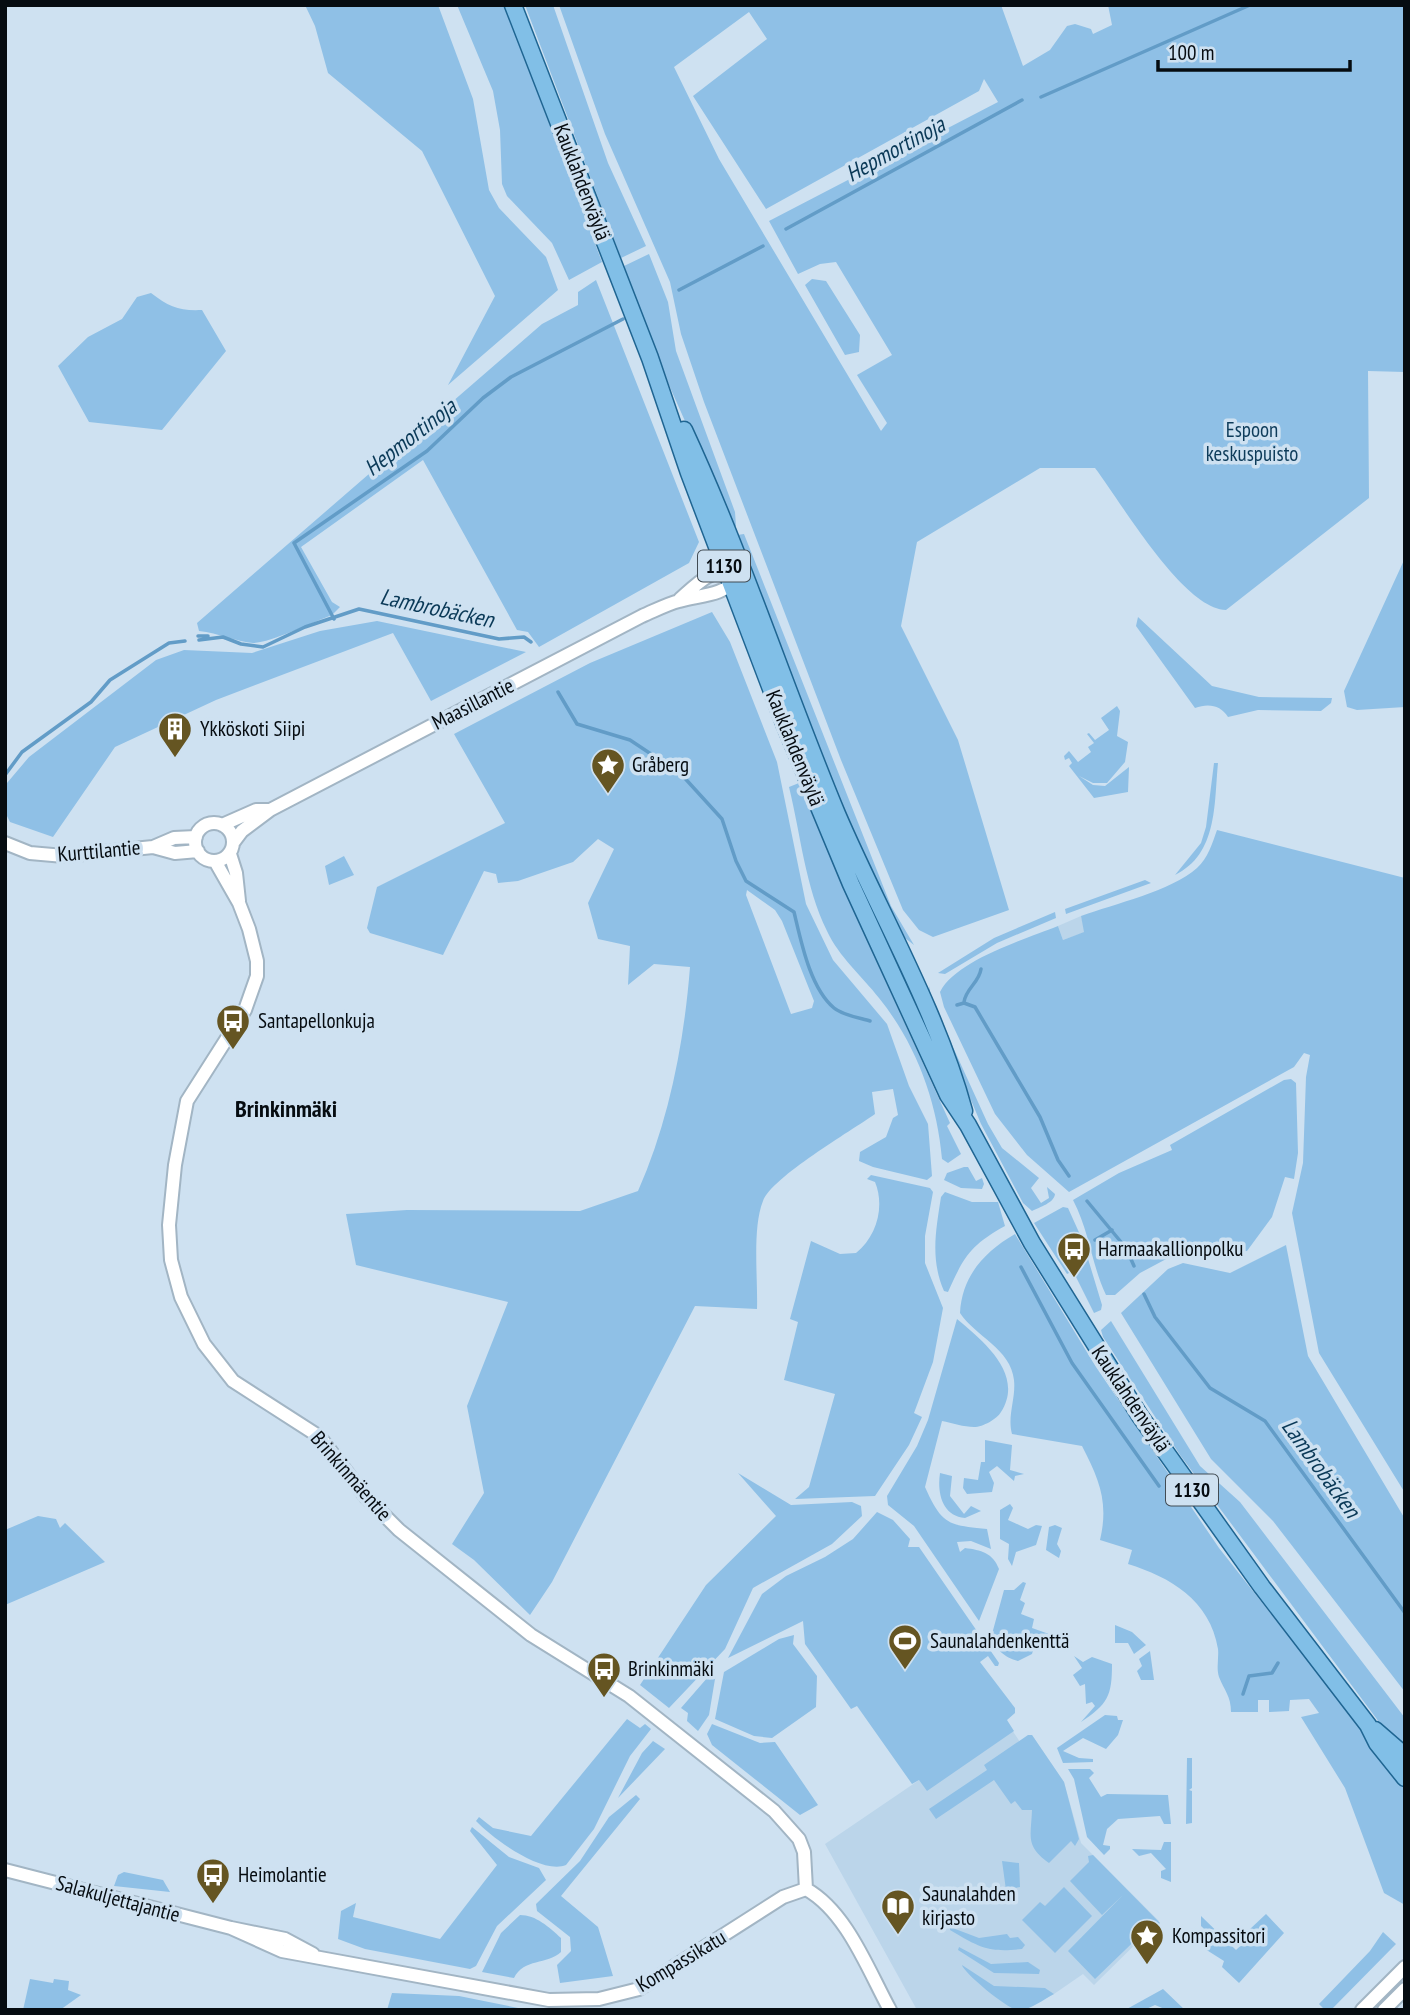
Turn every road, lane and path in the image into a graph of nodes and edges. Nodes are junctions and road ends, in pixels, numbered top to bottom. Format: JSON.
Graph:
{"nodes":[{"id":1,"x":513,"y":5,"type":"edge"},
{"id":2,"x":650,"y":358,"type":"junction"},
{"id":3,"x":725,"y":569,"type":"junction"},
{"id":4,"x":743,"y":572,"type":"junction"},
{"id":5,"x":731,"y":586,"type":"junction"},
{"id":6,"x":677,"y":601,"type":"junction"},
{"id":7,"x":270,"y":810,"type":"junction"},
{"id":8,"x":222,"y":825,"type":"junction"},
{"id":9,"x":196,"y":836,"type":"junction"},
{"id":10,"x":5,"y":843,"type":"edge"},
{"id":11,"x":153,"y":847,"type":"junction"},
{"id":12,"x":231,"y":848,"type":"junction"},
{"id":13,"x":198,"y":851,"type":"junction"},
{"id":14,"x":215,"y":861,"type":"junction"},
{"id":15,"x":239,"y":903,"type":"junction"},
{"id":16,"x":968,"y":1125,"type":"junction"},
{"id":17,"x":1368,"y":1724,"type":"junction"},
{"id":18,"x":1405,"y":1756,"type":"edge"},
{"id":19,"x":1405,"y":1778,"type":"edge"},
{"id":20,"x":5,"y":1870,"type":"edge"},
{"id":21,"x":806,"y":1889,"type":"junction"},
{"id":22,"x":316,"y":1956,"type":"joint"},
{"id":23,"x":1405,"y":1967,"type":"edge"},
{"id":24,"x":1405,"y":1989,"type":"edge"},
{"id":25,"x":890,"y":2010,"type":"edge"},
{"id":26,"x":1362,"y":2010,"type":"edge"},
{"id":27,"x":1384,"y":2010,"type":"edge"}],
"edges":[{"from":1,"to":2,"type":"main road","name":"Kauklahdenväylä","number":"1130"},
{"from":2,"to":3,"type":"main road","name":"Kauklahdenväylä","number":"1130"},
{"from":2,"to":4,"type":"main road","name":"Kauklahdenväylä","number":"1130"},
{"from":3,"to":4,"type":"street"},
{"from":3,"to":5,"type":"main road","name":"Kauklahdenväylä","number":"1130"},
{"from":3,"to":6,"type":"street","name":"Maasillantie"},
{"from":4,"to":5,"type":"street"},
{"from":4,"to":16,"type":"main road","name":"Kauklahdenväylä","number":"1130"},
{"from":5,"to":6,"type":"street","name":"Maasillantie"},
{"from":5,"to":16,"type":"main road","name":"Kauklahdenväylä","number":"1130"},
{"from":6,"to":7,"type":"street","name":"Maasillantie"},
{"from":7,"to":8,"type":"street","name":"Maasillantie"},
{"from":7,"to":12,"type":"street","name":"Maasillantie"},
{"from":8,"to":9,"type":"street"},
{"from":8,"to":12,"type":"street"},
{"from":9,"to":11,"type":"street","name":"Kurttilantie"},
{"from":9,"to":13,"type":"street"},
{"from":10,"to":11,"type":"street","name":"Kurttilantie"},
{"from":11,"to":13,"type":"street","name":"Kurttilantie"},
{"from":12,"to":14,"type":"street"},
{"from":12,"to":15,"type":"street","name":"Brinkinmäentie"},
{"from":13,"to":14,"type":"street"},
{"from":14,"to":15,"type":"street","name":"Brinkinmäentie"},
{"from":15,"to":21,"type":"street","name":"Brinkinmäentie"},
{"from":16,"to":17,"type":"main road","name":"Kauklahdenväylä","number":"1130"},
{"from":17,"to":18,"type":"main road","name":"Kauklahdenväylä","number":"1130"},
{"from":17,"to":19,"type":"main road","name":"Kauklahdenväylä","number":"1130"},
{"from":20,"to":22,"type":"street","name":"Salakuljettajantie"},
{"from":21,"to":22,"type":"street","name":"Kompassikatu"},
{"from":21,"to":25,"type":"street"},
{"from":23,"to":26,"type":"street"},
{"from":24,"to":27,"type":"street"}]}
